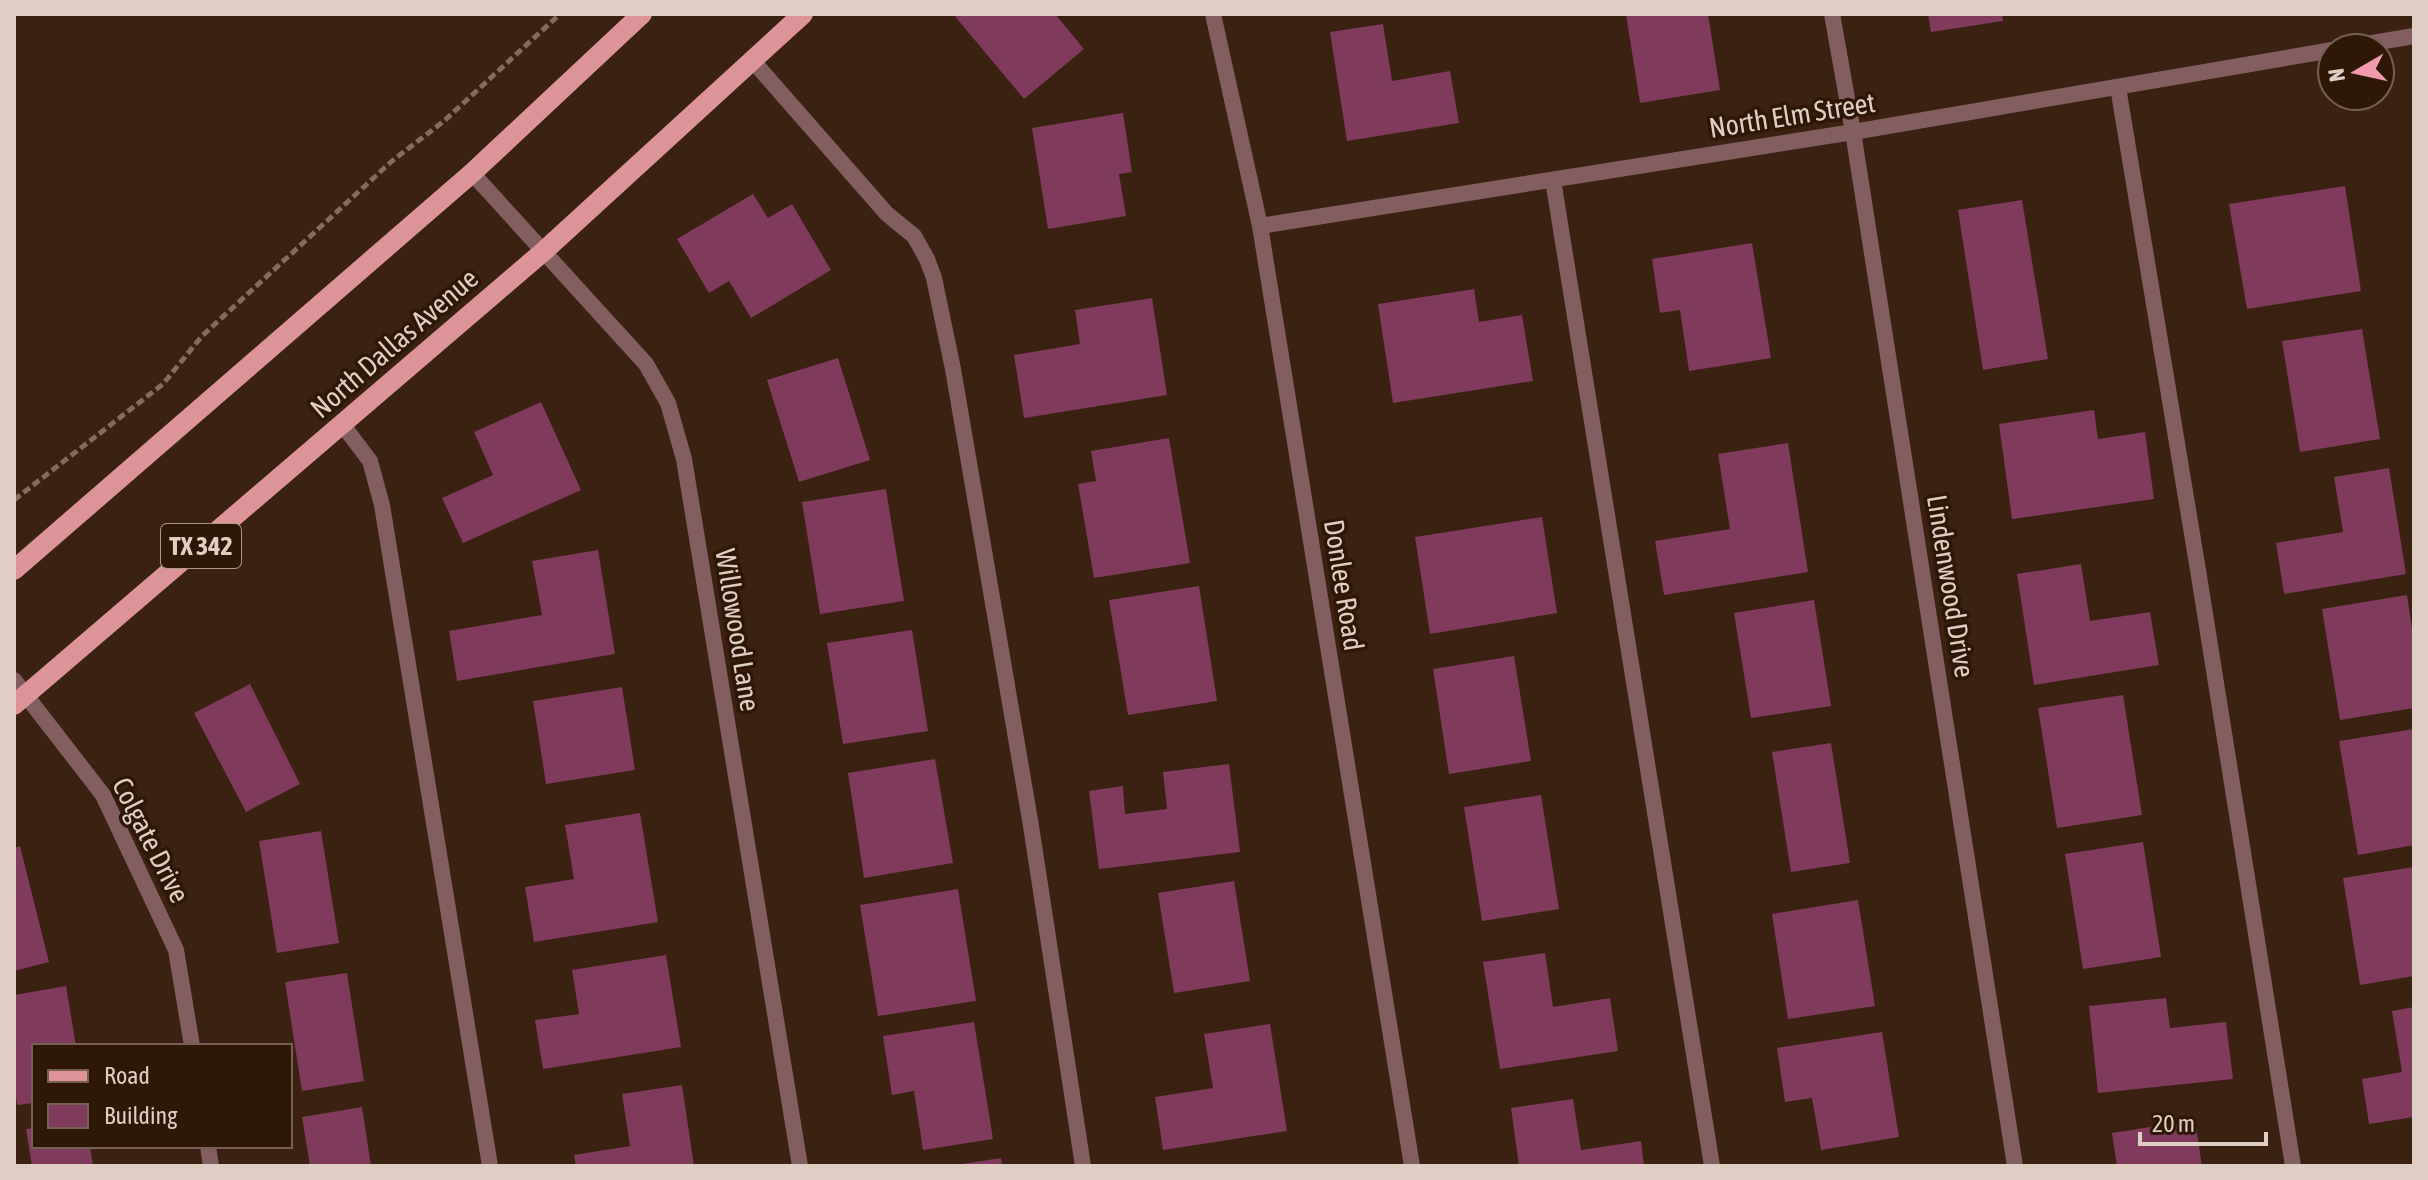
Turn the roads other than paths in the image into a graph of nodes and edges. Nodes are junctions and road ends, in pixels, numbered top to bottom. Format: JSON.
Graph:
{"nodes":[{"id":1,"x":642,"y":14,"type":"edge"},
{"id":2,"x":803,"y":14,"type":"edge"},
{"id":3,"x":1213,"y":14,"type":"edge"},
{"id":4,"x":1832,"y":14,"type":"edge"},
{"id":5,"x":2316,"y":53,"type":"edge"},
{"id":6,"x":752,"y":60,"type":"junction"},
{"id":7,"x":2118,"y":87,"type":"junction"},
{"id":8,"x":1853,"y":132,"type":"junction"},
{"id":9,"x":472,"y":173,"type":"junction"},
{"id":10,"x":1553,"y":180,"type":"junction"},
{"id":11,"x":1260,"y":226,"type":"junction"},
{"id":12,"x":544,"y":251,"type":"junction"},
{"id":13,"x":342,"y":424,"type":"junction"},
{"id":14,"x":14,"y":570,"type":"edge"},
{"id":15,"x":18,"y":694,"type":"edge"},
{"id":16,"x":192,"y":1044,"type":"edge"},
{"id":17,"x":490,"y":1166,"type":"edge"},
{"id":18,"x":800,"y":1166,"type":"edge"},
{"id":19,"x":1083,"y":1166,"type":"edge"},
{"id":20,"x":1412,"y":1166,"type":"edge"},
{"id":21,"x":1712,"y":1166,"type":"edge"},
{"id":22,"x":2015,"y":1166,"type":"edge"},
{"id":23,"x":2293,"y":1166,"type":"edge"}],
"edges":[{"from":1,"to":9,"type":"main road"},
{"from":2,"to":6,"type":"main road","name":"North Dallas Avenue","number":"TX 342"},
{"from":3,"to":11,"type":"street","name":"Donlee Road"},
{"from":4,"to":8,"type":"street","name":"Lindenwood Drive"},
{"from":5,"to":7,"type":"street","name":"North Elm Street"},
{"from":6,"to":12,"type":"main road","name":"North Dallas Avenue","number":"TX 342"},
{"from":6,"to":19,"type":"street"},
{"from":7,"to":8,"type":"street","name":"North Elm Street"},
{"from":7,"to":23,"type":"street"},
{"from":8,"to":10,"type":"street","name":"North Elm Street"},
{"from":8,"to":22,"type":"street","name":"Lindenwood Drive"},
{"from":9,"to":12,"type":"street","name":"Willowood Lane"},
{"from":9,"to":14,"type":"main road"},
{"from":10,"to":11,"type":"street","name":"North Elm Street"},
{"from":10,"to":21,"type":"street"},
{"from":11,"to":20,"type":"street","name":"Donlee Road"},
{"from":12,"to":13,"type":"main road","name":"North Dallas Avenue","number":"TX 342"},
{"from":12,"to":18,"type":"street","name":"Willowood Lane"},
{"from":13,"to":15,"type":"main road","name":"North Dallas Avenue","number":"TX 342"},
{"from":13,"to":17,"type":"street"},
{"from":15,"to":16,"type":"street","name":"Colgate Drive"}]}
